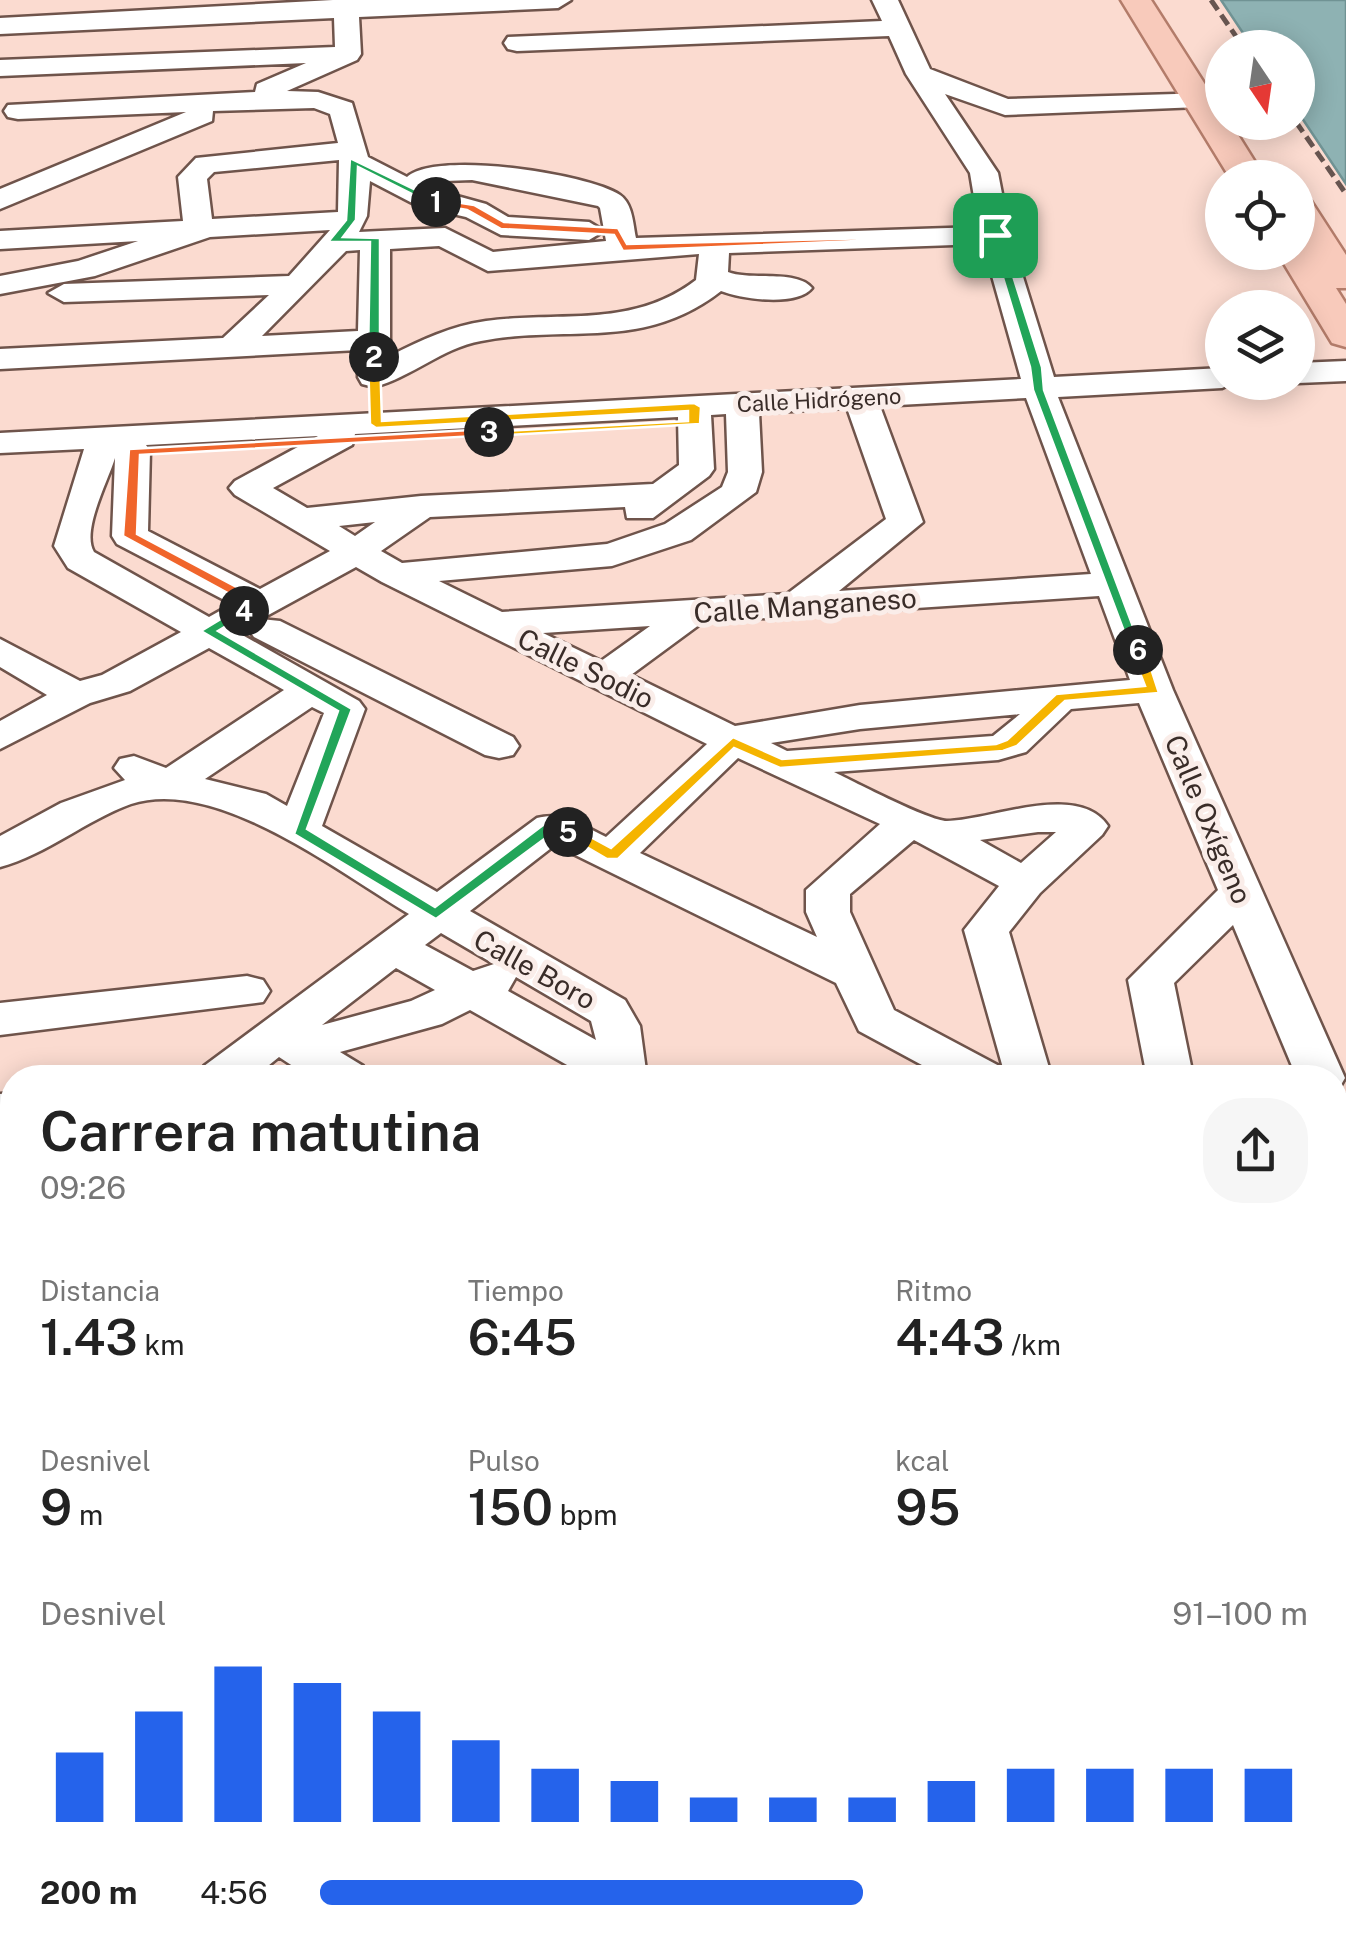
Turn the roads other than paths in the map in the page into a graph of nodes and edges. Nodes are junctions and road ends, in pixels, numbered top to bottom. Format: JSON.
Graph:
{"nodes":[{"id":1,"x":16,"y":0,"type":"edge"},
{"id":2,"x":188,"y":0,"type":"edge"},
{"id":3,"x":558,"y":0,"type":"edge"},
{"id":4,"x":1136,"y":0,"type":"edge"},
{"id":5,"x":1164,"y":0,"type":"edge"},
{"id":6,"x":403,"y":3,"type":"edge"},
{"id":7,"x":0,"y":5,"type":"edge"},
{"id":8,"x":346,"y":5,"type":"edge"},
{"id":9,"x":828,"y":5,"type":"dead end"},
{"id":10,"x":146,"y":18,"type":"junction"},
{"id":11,"x":892,"y":19,"type":"edge"},
{"id":12,"x":80,"y":22,"type":"junction"},
{"id":13,"x":0,"y":26,"type":"edge"},
{"id":14,"x":517,"y":43,"type":"dead end"},
{"id":15,"x":348,"y":54,"type":"junction"},
{"id":16,"x":63,"y":64,"type":"junction"},
{"id":17,"x":0,"y":68,"type":"edge"},
{"id":18,"x":920,"y":74,"type":"junction"},
{"id":19,"x":1205,"y":83,"type":"edge"},
{"id":20,"x":1205,"y":87,"type":"edge"},
{"id":21,"x":1205,"y":95,"type":"edge"},
{"id":22,"x":238,"y":101,"type":"junction"},
{"id":23,"x":6,"y":118,"type":"edge"},
{"id":24,"x":352,"y":155,"type":"junction"},
{"id":25,"x":410,"y":190,"type":"junction"},
{"id":26,"x":0,"y":200,"type":"edge"},
{"id":27,"x":199,"y":230,"type":"junction"},
{"id":28,"x":353,"y":233,"type":"junction"},
{"id":29,"x":995,"y":235,"type":"junction"},
{"id":30,"x":1315,"y":236,"type":"edge"},
{"id":31,"x":0,"y":240,"type":"edge"},
{"id":32,"x":621,"y":240,"type":"junction"},
{"id":33,"x":714,"y":261,"type":"junction"},
{"id":34,"x":1305,"y":270,"type":"edge"},
{"id":35,"x":0,"y":285,"type":"edge"},
{"id":36,"x":1346,"y":285,"type":"edge"},
{"id":37,"x":796,"y":288,"type":"dead end"},
{"id":38,"x":288,"y":293,"type":"junction"},
{"id":39,"x":0,"y":295,"type":"edge"},
{"id":40,"x":1346,"y":335,"type":"edge"},
{"id":41,"x":373,"y":340,"type":"junction"},
{"id":42,"x":320,"y":342,"type":"junction"},
{"id":43,"x":232,"y":346,"type":"junction"},
{"id":44,"x":0,"y":359,"type":"edge"},
{"id":45,"x":1346,"y":371,"type":"edge"},
{"id":46,"x":1315,"y":372,"type":"edge"},
{"id":47,"x":374,"y":377,"type":"junction"},
{"id":48,"x":1205,"y":379,"type":"edge"},
{"id":49,"x":1038,"y":390,"type":"junction"},
{"id":50,"x":860,"y":398,"type":"junction"},
{"id":51,"x":742,"y":404,"type":"junction"},
{"id":52,"x":694,"y":416,"type":"junction"},
{"id":53,"x":376,"y":424,"type":"junction"},
{"id":54,"x":340,"y":438,"type":"junction"},
{"id":55,"x":0,"y":443,"type":"edge"},
{"id":56,"x":103,"y":449,"type":"junction"},
{"id":57,"x":0,"y":457,"type":"edge"},
{"id":58,"x":662,"y":494,"type":"junction"},
{"id":59,"x":420,"y":507,"type":"junction"},
{"id":60,"x":304,"y":520,"type":"junction"},
{"id":61,"x":876,"y":547,"type":"junction"},
{"id":62,"x":354,"y":553,"type":"junction"},
{"id":63,"x":574,"y":559,"type":"junction"},
{"id":64,"x":395,"y":574,"type":"junction"},
{"id":65,"x":1111,"y":584,"type":"junction"},
{"id":66,"x":901,"y":600,"type":"junction"},
{"id":67,"x":794,"y":607,"type":"junction"},
{"id":68,"x":691,"y":612,"type":"junction"},
{"id":69,"x":235,"y":616,"type":"junction"},
{"id":70,"x":498,"y":624,"type":"junction"},
{"id":71,"x":0,"y":651,"type":"edge"},
{"id":72,"x":604,"y":677,"type":"junction"},
{"id":73,"x":1150,"y":680,"type":"junction"},
{"id":74,"x":76,"y":695,"type":"junction"},
{"id":75,"x":328,"y":696,"type":"junction"},
{"id":76,"x":0,"y":737,"type":"edge"},
{"id":77,"x":760,"y":745,"type":"junction"},
{"id":78,"x":499,"y":746,"type":"dead end"},
{"id":79,"x":154,"y":778,"type":"junction"},
{"id":80,"x":924,"y":829,"type":"junction"},
{"id":81,"x":299,"y":831,"type":"junction"},
{"id":82,"x":0,"y":854,"type":"edge"},
{"id":83,"x":612,"y":856,"type":"junction"},
{"id":84,"x":1025,"y":883,"type":"junction"},
{"id":85,"x":1240,"y":893,"type":"junction"},
{"id":86,"x":436,"y":914,"type":"junction"},
{"id":87,"x":392,"y":946,"type":"junction"},
{"id":88,"x":522,"y":962,"type":"junction"},
{"id":89,"x":850,"y":972,"type":"junction"},
{"id":90,"x":477,"y":990,"type":"junction"},
{"id":91,"x":247,"y":992,"type":"dead end"},
{"id":92,"x":0,"y":1018,"type":"edge"},
{"id":93,"x":287,"y":1040,"type":"junction"},
{"id":94,"x":244,"y":1065,"type":"edge"},
{"id":95,"x":326,"y":1065,"type":"edge"},
{"id":96,"x":604,"y":1065,"type":"edge"},
{"id":97,"x":622,"y":1065,"type":"edge"},
{"id":98,"x":960,"y":1065,"type":"edge"},
{"id":99,"x":1025,"y":1065,"type":"edge"},
{"id":100,"x":1167,"y":1065,"type":"edge"},
{"id":101,"x":1315,"y":1065,"type":"edge"}],
"edges":[{"from":1,"to":7,"type":"street"},
{"from":2,"to":10,"type":"street"},
{"from":3,"to":6,"type":"street"},
{"from":4,"to":20,"type":"main road"},
{"from":5,"to":19,"type":"main road"},
{"from":6,"to":8,"type":"street"},
{"from":8,"to":10,"type":"street"},
{"from":8,"to":15,"type":"street"},
{"from":9,"to":11,"type":"street"},
{"from":10,"to":12,"type":"street"},
{"from":11,"to":14,"type":"street"},
{"from":11,"to":18,"type":"street","name":"Calle Oxígeno"},
{"from":12,"to":13,"type":"street"},
{"from":12,"to":16,"type":"street"},
{"from":15,"to":16,"type":"street"},
{"from":15,"to":22,"type":"street"},
{"from":16,"to":17,"type":"street"},
{"from":16,"to":23,"type":"street"},
{"from":18,"to":21,"type":"street"},
{"from":18,"to":29,"type":"street","name":"Calle Oxígeno"},
{"from":22,"to":23,"type":"street"},
{"from":22,"to":24,"type":"street"},
{"from":22,"to":26,"type":"street"},
{"from":24,"to":25,"type":"street"},
{"from":24,"to":27,"type":"street"},
{"from":24,"to":28,"type":"street"},
{"from":25,"to":32,"type":"street"},
{"from":25,"to":32,"type":"street"},
{"from":27,"to":28,"type":"street"},
{"from":27,"to":31,"type":"street"},
{"from":27,"to":35,"type":"street"},
{"from":28,"to":32,"type":"street"},
{"from":28,"to":38,"type":"street"},
{"from":28,"to":41,"type":"street"},
{"from":29,"to":33,"type":"street"},
{"from":29,"to":49,"type":"street","name":"Calle Oxígeno"},
{"from":30,"to":36,"type":"main road"},
{"from":32,"to":33,"type":"street"},
{"from":33,"to":37,"type":"street"},
{"from":33,"to":47,"type":"street"},
{"from":34,"to":40,"type":"main road"},
{"from":38,"to":39,"type":"street"},
{"from":38,"to":42,"type":"street"},
{"from":38,"to":43,"type":"street"},
{"from":41,"to":42,"type":"street"},
{"from":41,"to":47,"type":"street"},
{"from":42,"to":43,"type":"street"},
{"from":43,"to":44,"type":"street"},
{"from":45,"to":46,"type":"street"},
{"from":47,"to":53,"type":"street"},
{"from":48,"to":49,"type":"street","name":"Calle Hidrógeno"},
{"from":49,"to":50,"type":"street","name":"Calle Hidrógeno"},
{"from":49,"to":65,"type":"street","name":"Calle Oxígeno"},
{"from":50,"to":51,"type":"street","name":"Calle Hidrógeno"},
{"from":50,"to":61,"type":"street"},
{"from":51,"to":52,"type":"street","name":"Calle Hidrógeno"},
{"from":51,"to":63,"type":"street"},
{"from":52,"to":53,"type":"street","name":"Calle Hidrógeno"},
{"from":52,"to":54,"type":"street"},
{"from":52,"to":58,"type":"street"},
{"from":53,"to":56,"type":"street","name":"Calle Hidrógeno"},
{"from":54,"to":56,"type":"street"},
{"from":54,"to":60,"type":"street","name":"Calle Sodio"},
{"from":55,"to":56,"type":"street","name":"Calle Hidrógeno"},
{"from":56,"to":57,"type":"street"},
{"from":56,"to":69,"type":"street"},
{"from":56,"to":69,"type":"street"},
{"from":58,"to":59,"type":"street"},
{"from":58,"to":63,"type":"street"},
{"from":59,"to":60,"type":"street"},
{"from":59,"to":62,"type":"street"},
{"from":60,"to":62,"type":"street","name":"Calle Sodio"},
{"from":61,"to":66,"type":"street"},
{"from":61,"to":67,"type":"street"},
{"from":62,"to":64,"type":"street","name":"Calle Sodio"},
{"from":62,"to":69,"type":"street"},
{"from":63,"to":64,"type":"street"},
{"from":64,"to":70,"type":"street","name":"Calle Sodio"},
{"from":65,"to":66,"type":"street","name":"Calle Manganeso"},
{"from":65,"to":73,"type":"street","name":"Calle Oxígeno"},
{"from":66,"to":67,"type":"street","name":"Calle Manganeso"},
{"from":67,"to":68,"type":"street","name":"Calle Manganeso"},
{"from":68,"to":70,"type":"street","name":"Calle Manganeso"},
{"from":68,"to":72,"type":"street"},
{"from":69,"to":74,"type":"street"},
{"from":69,"to":75,"type":"street"},
{"from":69,"to":78,"type":"street"},
{"from":70,"to":72,"type":"street","name":"Calle Sodio"},
{"from":71,"to":74,"type":"street"},
{"from":72,"to":77,"type":"street","name":"Calle Sodio"},
{"from":73,"to":77,"type":"street"},
{"from":73,"to":77,"type":"street"},
{"from":73,"to":85,"type":"street","name":"Calle Oxígeno"},
{"from":74,"to":76,"type":"street"},
{"from":75,"to":79,"type":"street"},
{"from":75,"to":81,"type":"street"},
{"from":77,"to":80,"type":"street","name":"Calle Sodio"},
{"from":77,"to":83,"type":"street"},
{"from":79,"to":81,"type":"street","name":"Calle Boro"},
{"from":79,"to":82,"type":"street"},
{"from":80,"to":84,"type":"street","name":"Calle Sodio"},
{"from":80,"to":84,"type":"street"},
{"from":80,"to":89,"type":"street"},
{"from":81,"to":86,"type":"street","name":"Calle Boro"},
{"from":83,"to":86,"type":"street"},
{"from":83,"to":89,"type":"street"},
{"from":84,"to":99,"type":"street"},
{"from":85,"to":100,"type":"street"},
{"from":85,"to":101,"type":"street","name":"Calle Oxígeno"},
{"from":86,"to":87,"type":"street"},
{"from":86,"to":88,"type":"street","name":"Calle Boro"},
{"from":87,"to":90,"type":"street"},
{"from":87,"to":93,"type":"street"},
{"from":88,"to":90,"type":"street"},
{"from":88,"to":97,"type":"street","name":"Calle Boro"},
{"from":89,"to":98,"type":"street"},
{"from":90,"to":93,"type":"street"},
{"from":90,"to":96,"type":"street"},
{"from":91,"to":92,"type":"street"},
{"from":93,"to":94,"type":"street"},
{"from":93,"to":95,"type":"street"}]}
